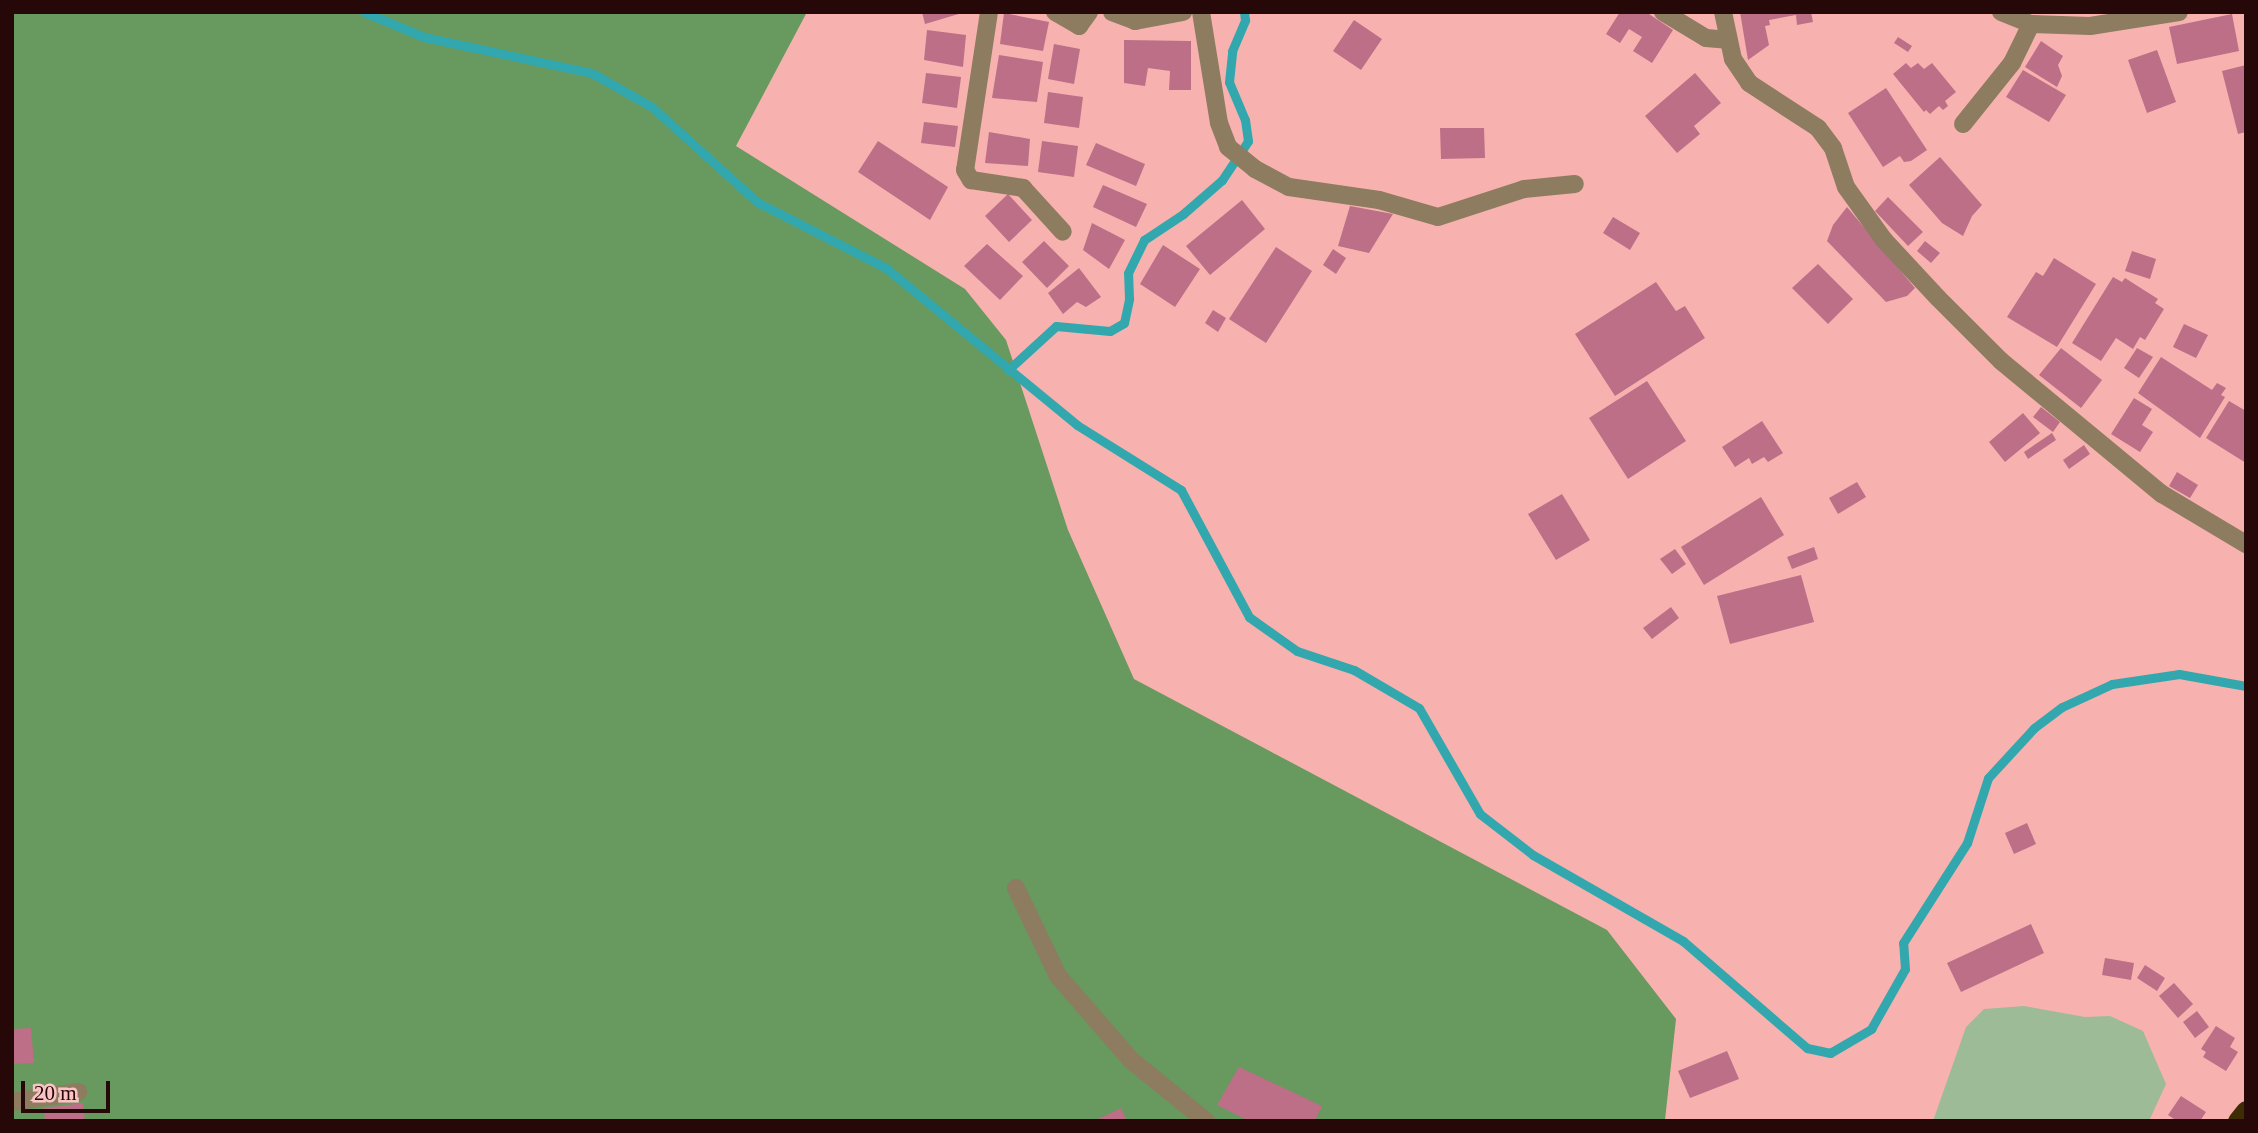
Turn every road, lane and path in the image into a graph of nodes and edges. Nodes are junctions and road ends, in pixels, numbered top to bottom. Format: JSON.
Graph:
{"nodes":[{"id":1,"x":989,"y":12,"type":"edge"},
{"id":2,"x":1055,"y":12,"type":"edge"},
{"id":3,"x":1088,"y":12,"type":"edge"},
{"id":4,"x":1112,"y":12,"type":"edge"},
{"id":5,"x":1184,"y":12,"type":"edge"},
{"id":6,"x":1201,"y":12,"type":"edge"},
{"id":7,"x":1663,"y":12,"type":"edge"},
{"id":8,"x":1723,"y":12,"type":"edge"},
{"id":9,"x":2001,"y":12,"type":"edge"},
{"id":10,"x":2179,"y":12,"type":"edge"},
{"id":11,"x":2031,"y":24,"type":"junction"},
{"id":12,"x":1727,"y":40,"type":"junction"},
{"id":13,"x":1963,"y":124,"type":"dead end"},
{"id":14,"x":1575,"y":184,"type":"dead end"},
{"id":15,"x":1063,"y":232,"type":"dead end"},
{"id":16,"x":2246,"y":544,"type":"edge"},
{"id":17,"x":1016,"y":888,"type":"dead end"},
{"id":18,"x":78,"y":1092,"type":"dead end"},
{"id":19,"x":12,"y":1102,"type":"edge"},
{"id":20,"x":2246,"y":1111,"type":"edge"},
{"id":21,"x":1206,"y":1121,"type":"edge"},
{"id":22,"x":2238,"y":1121,"type":"edge"}],
"edges":[{"from":1,"to":15,"type":"street"},
{"from":2,"to":3,"type":"street"},
{"from":4,"to":5,"type":"street"},
{"from":6,"to":14,"type":"street"},
{"from":7,"to":12,"type":"street"},
{"from":8,"to":12,"type":"street"},
{"from":9,"to":11,"type":"street"},
{"from":10,"to":11,"type":"street"},
{"from":11,"to":13,"type":"street"},
{"from":12,"to":16,"type":"street"},
{"from":17,"to":21,"type":"street"},
{"from":18,"to":19,"type":"street"},
{"from":20,"to":22,"type":"highway"}]}
